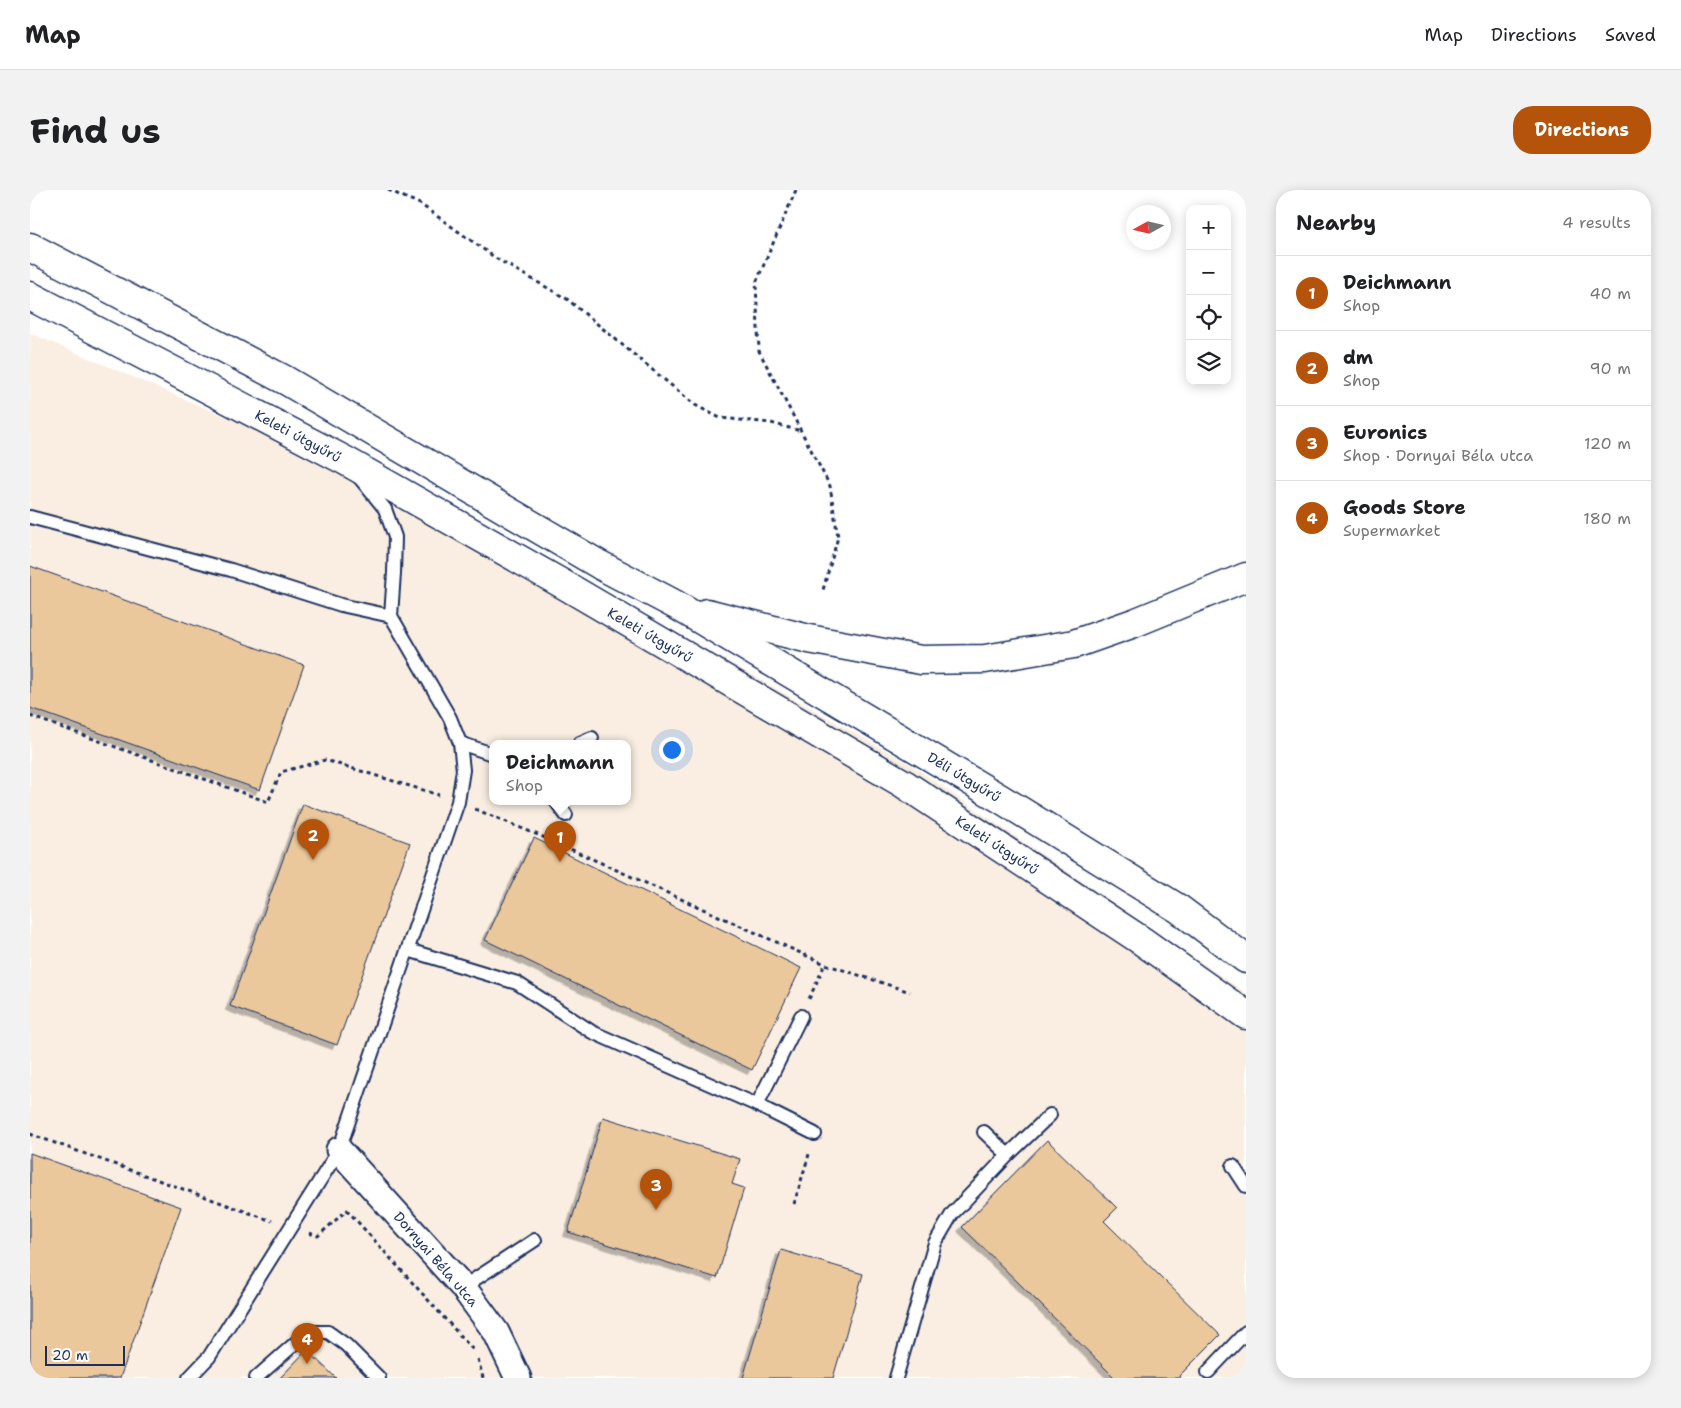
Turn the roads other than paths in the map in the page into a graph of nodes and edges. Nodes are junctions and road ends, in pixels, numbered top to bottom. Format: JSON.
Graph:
{"nodes":[{"id":1,"x":30,"y":248,"type":"edge"},
{"id":2,"x":30,"y":296,"type":"edge"},
{"id":3,"x":346,"y":461,"type":"junction"},
{"id":4,"x":30,"y":517,"type":"edge"},
{"id":5,"x":1246,"y":577,"type":"edge"},
{"id":6,"x":676,"y":605,"type":"junction"},
{"id":7,"x":391,"y":616,"type":"junction"},
{"id":8,"x":592,"y":738,"type":"dead end"},
{"id":9,"x":587,"y":740,"type":"edge"},
{"id":10,"x":460,"y":743,"type":"junction"},
{"id":11,"x":489,"y":753,"type":"edge"},
{"id":12,"x":559,"y":805,"type":"edge"},
{"id":13,"x":566,"y":815,"type":"dead end"},
{"id":14,"x":408,"y":950,"type":"junction"},
{"id":15,"x":1246,"y":959,"type":"edge"},
{"id":16,"x":1246,"y":1015,"type":"edge"},
{"id":17,"x":802,"y":1016,"type":"road end"},
{"id":18,"x":757,"y":1105,"type":"junction"},
{"id":19,"x":1050,"y":1115,"type":"dead end"},
{"id":20,"x":984,"y":1132,"type":"dead end"},
{"id":21,"x":815,"y":1134,"type":"dead end"},
{"id":22,"x":339,"y":1150,"type":"junction"},
{"id":23,"x":1008,"y":1155,"type":"junction"},
{"id":24,"x":1233,"y":1166,"type":"dead end"},
{"id":25,"x":1246,"y":1186,"type":"edge"},
{"id":26,"x":535,"y":1240,"type":"dead end"},
{"id":27,"x":463,"y":1288,"type":"junction"},
{"id":28,"x":1246,"y":1332,"type":"edge"},
{"id":29,"x":1208,"y":1372,"type":"dead end"},
{"id":30,"x":189,"y":1378,"type":"edge"},
{"id":31,"x":256,"y":1378,"type":"edge"},
{"id":32,"x":379,"y":1378,"type":"edge"},
{"id":33,"x":518,"y":1378,"type":"edge"},
{"id":34,"x":896,"y":1378,"type":"edge"}],
"edges":[{"from":1,"to":6,"type":"main road"},
{"from":2,"to":3,"type":"main road","name":"Keleti útgyűrű"},
{"from":3,"to":7,"type":"lane"},
{"from":3,"to":16,"type":"main road","name":"Keleti útgyűrű"},
{"from":4,"to":7,"type":"lane"},
{"from":5,"to":6,"type":"main road"},
{"from":6,"to":15,"type":"main road","name":"Déli útgyűrű"},
{"from":7,"to":10,"type":"lane"},
{"from":8,"to":9,"type":"lane"},
{"from":10,"to":11,"type":"lane"},
{"from":10,"to":14,"type":"lane"},
{"from":12,"to":13,"type":"lane"},
{"from":14,"to":18,"type":"lane"},
{"from":14,"to":22,"type":"lane"},
{"from":17,"to":18,"type":"lane"},
{"from":18,"to":21,"type":"lane"},
{"from":19,"to":23,"type":"lane"},
{"from":20,"to":23,"type":"lane"},
{"from":22,"to":27,"type":"street","name":"Dornyai Béla utca"},
{"from":22,"to":30,"type":"lane"},
{"from":23,"to":34,"type":"lane"},
{"from":24,"to":25,"type":"lane"},
{"from":26,"to":27,"type":"lane"},
{"from":27,"to":33,"type":"street","name":"Dornyai Béla utca"},
{"from":28,"to":29,"type":"lane"},
{"from":31,"to":32,"type":"lane"}]}
